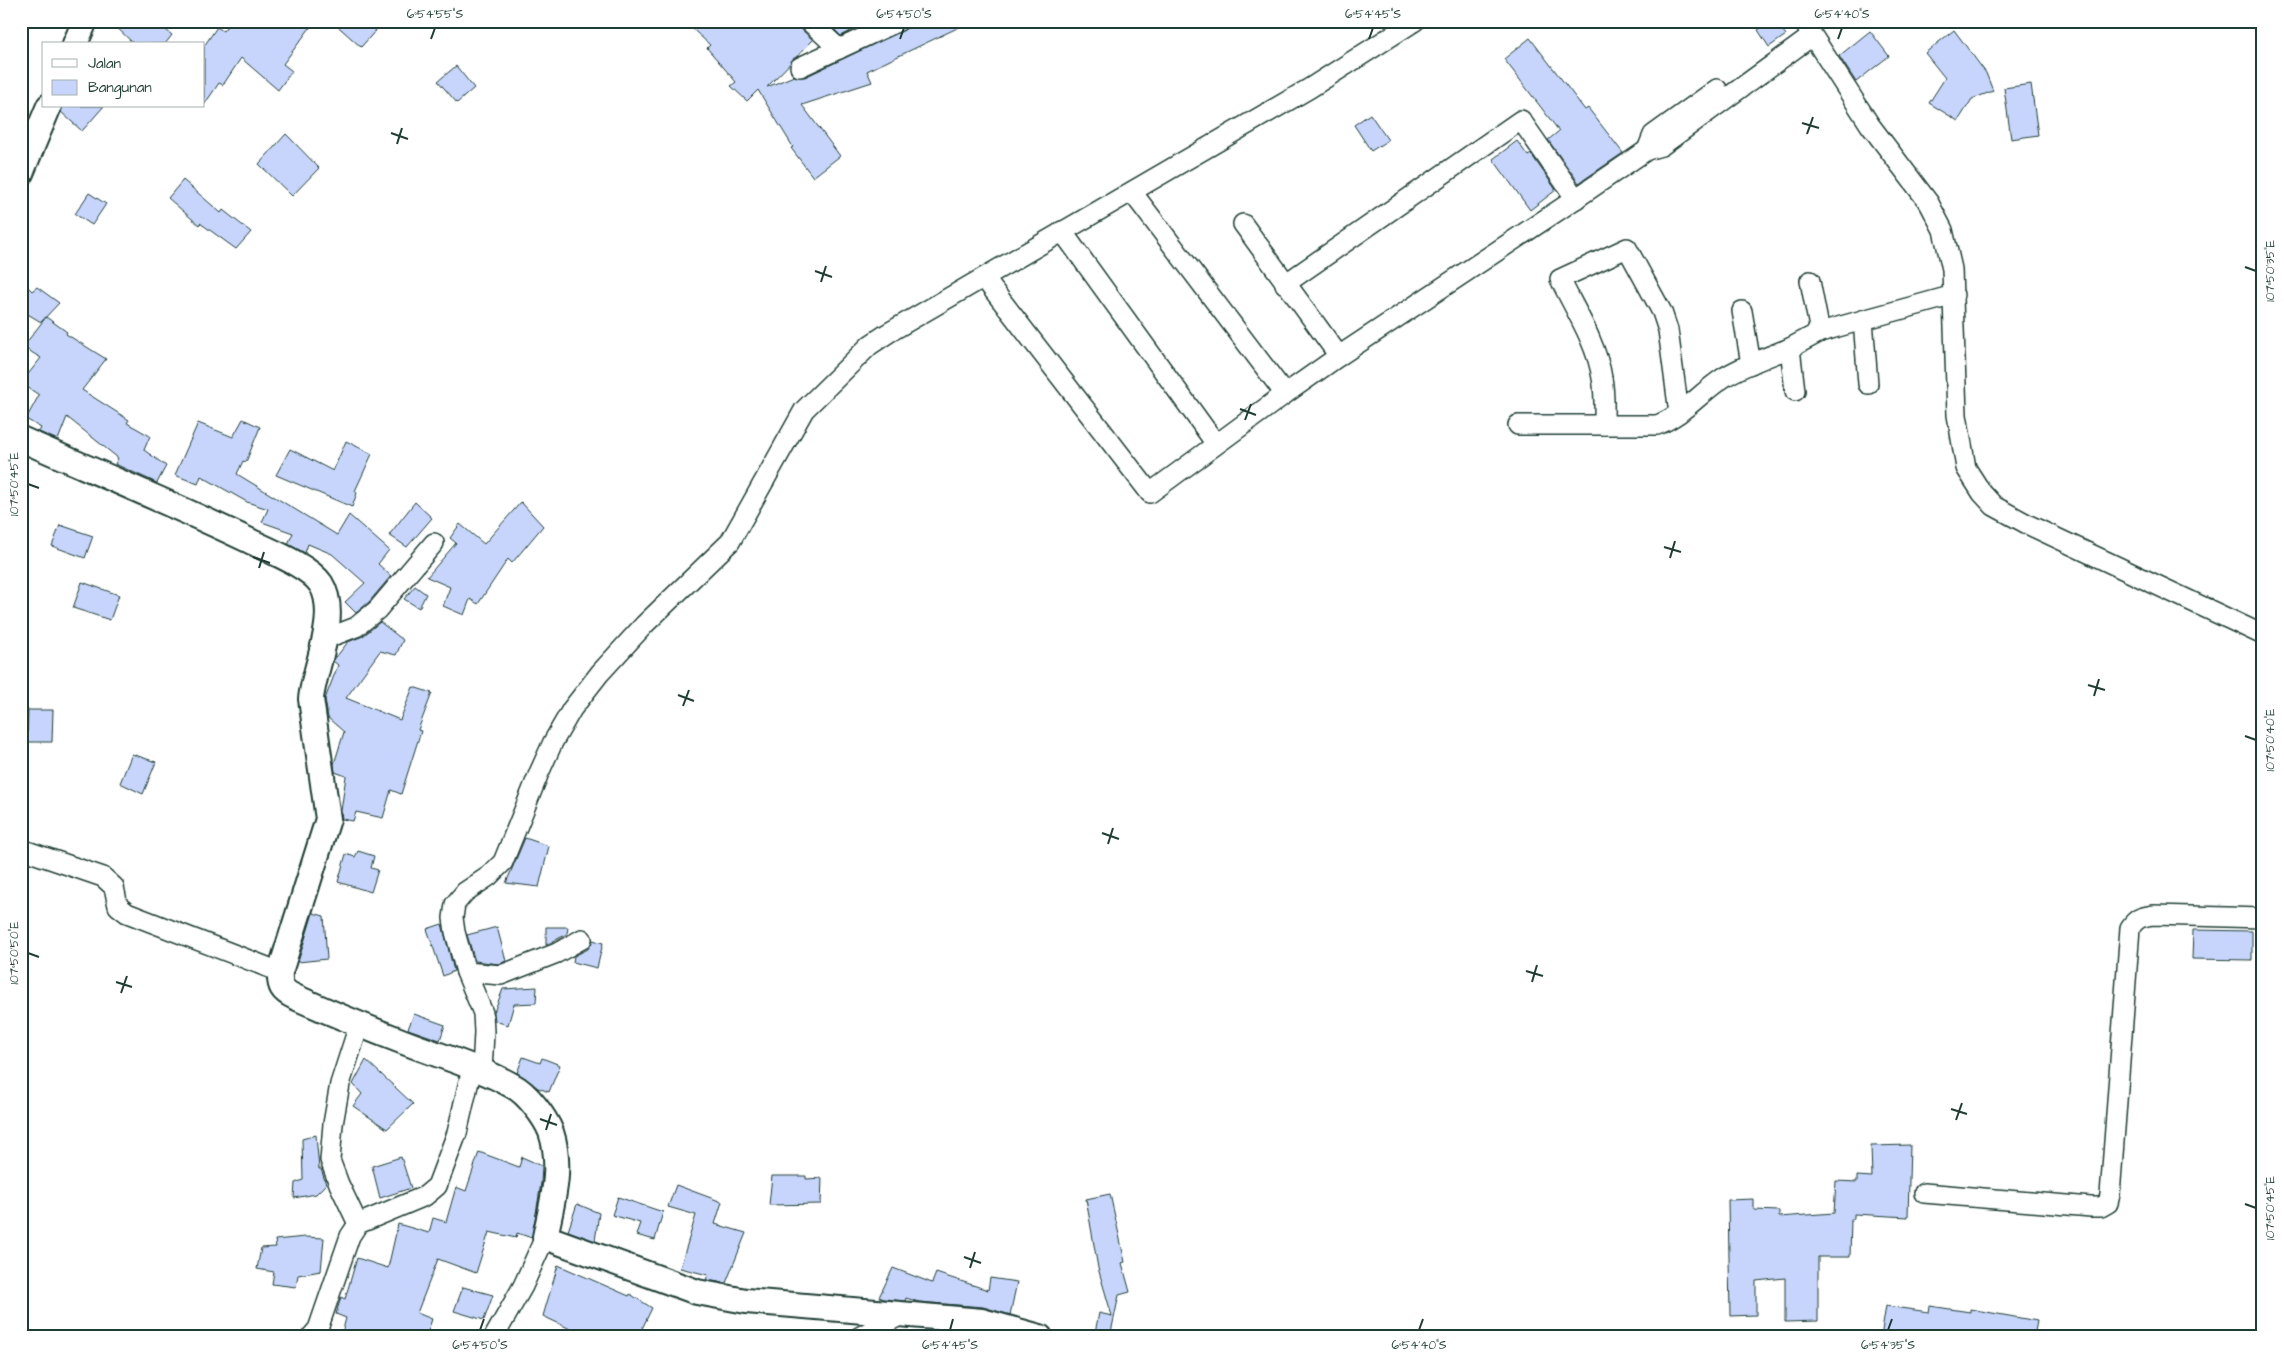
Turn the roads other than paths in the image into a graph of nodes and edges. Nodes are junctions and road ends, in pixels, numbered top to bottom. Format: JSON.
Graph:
{"nodes":[{"id":1,"x":85,"y":21,"type":"edge"},
{"id":2,"x":809,"y":21,"type":"edge"},
{"id":3,"x":899,"y":21,"type":"edge"},
{"id":4,"x":1416,"y":21,"type":"edge"},
{"id":5,"x":1807,"y":28,"type":"edge"},
{"id":6,"x":76,"y":42,"type":"edge"},
{"id":7,"x":839,"y":49,"type":"junction"},
{"id":8,"x":800,"y":67,"type":"dead end"},
{"id":9,"x":48,"y":108,"type":"edge"},
{"id":10,"x":21,"y":173,"type":"edge"},
{"id":11,"x":1132,"y":192,"type":"junction"},
{"id":12,"x":1576,"y":199,"type":"junction"},
{"id":13,"x":1242,"y":224,"type":"dead end"},
{"id":14,"x":1062,"y":232,"type":"junction"},
{"id":15,"x":984,"y":278,"type":"junction"},
{"id":16,"x":1810,"y":281,"type":"dead end"},
{"id":17,"x":1286,"y":284,"type":"junction"},
{"id":18,"x":1954,"y":295,"type":"junction"},
{"id":19,"x":1742,"y":310,"type":"dead end"},
{"id":20,"x":1863,"y":320,"type":"junction"},
{"id":21,"x":1820,"y":332,"type":"junction"},
{"id":22,"x":1790,"y":348,"type":"junction"},
{"id":23,"x":1339,"y":356,"type":"junction"},
{"id":24,"x":1752,"y":364,"type":"junction"},
{"id":25,"x":1868,"y":384,"type":"dead end"},
{"id":26,"x":1796,"y":392,"type":"dead end"},
{"id":27,"x":1286,"y":394,"type":"junction"},
{"id":28,"x":1679,"y":413,"type":"junction"},
{"id":29,"x":1518,"y":425,"type":"dead end"},
{"id":30,"x":1604,"y":425,"type":"junction"},
{"id":31,"x":21,"y":439,"type":"edge"},
{"id":32,"x":1216,"y":444,"type":"junction"},
{"id":33,"x":434,"y":543,"type":"dead end"},
{"id":34,"x":2263,"y":635,"type":"edge"},
{"id":35,"x":325,"y":640,"type":"junction"},
{"id":36,"x":21,"y":849,"type":"edge"},
{"id":37,"x":2263,"y":918,"type":"edge"},
{"id":38,"x":582,"y":939,"type":"dead end"},
{"id":39,"x":280,"y":972,"type":"junction"},
{"id":40,"x":466,"y":972,"type":"junction"},
{"id":41,"x":359,"y":1025,"type":"junction"},
{"id":42,"x":477,"y":1070,"type":"junction"},
{"id":43,"x":1924,"y":1193,"type":"dead end"},
{"id":44,"x":358,"y":1224,"type":"junction"},
{"id":45,"x":545,"y":1237,"type":"junction"},
{"id":46,"x":905,"y":1314,"type":"junction"},
{"id":47,"x":311,"y":1337,"type":"edge"},
{"id":48,"x":494,"y":1337,"type":"edge"},
{"id":49,"x":859,"y":1337,"type":"edge"},
{"id":50,"x":1040,"y":1337,"type":"edge"}],
"edges":[{"from":1,"to":6,"type":"street"},
{"from":2,"to":7,"type":"street"},
{"from":3,"to":7,"type":"street"},
{"from":4,"to":11,"type":"street"},
{"from":5,"to":12,"type":"street"},
{"from":5,"to":18,"type":"street"},
{"from":7,"to":8,"type":"street"},
{"from":9,"to":10,"type":"street"},
{"from":11,"to":14,"type":"street"},
{"from":11,"to":27,"type":"street"},
{"from":12,"to":17,"type":"street"},
{"from":12,"to":23,"type":"street"},
{"from":13,"to":17,"type":"street"},
{"from":14,"to":15,"type":"street"},
{"from":14,"to":32,"type":"street"},
{"from":15,"to":32,"type":"street"},
{"from":15,"to":40,"type":"street"},
{"from":16,"to":21,"type":"street"},
{"from":17,"to":23,"type":"street"},
{"from":18,"to":20,"type":"street"},
{"from":18,"to":34,"type":"street"},
{"from":19,"to":24,"type":"street"},
{"from":20,"to":21,"type":"street"},
{"from":20,"to":25,"type":"street"},
{"from":21,"to":22,"type":"street"},
{"from":22,"to":24,"type":"street"},
{"from":22,"to":26,"type":"street"},
{"from":23,"to":27,"type":"street"},
{"from":24,"to":28,"type":"street"},
{"from":27,"to":32,"type":"street"},
{"from":28,"to":30,"type":"street"},
{"from":28,"to":30,"type":"street"},
{"from":29,"to":30,"type":"street"},
{"from":31,"to":35,"type":"street"},
{"from":33,"to":35,"type":"street"},
{"from":35,"to":39,"type":"street"},
{"from":36,"to":39,"type":"street"},
{"from":37,"to":43,"type":"street"},
{"from":38,"to":40,"type":"street"},
{"from":39,"to":41,"type":"street"},
{"from":40,"to":42,"type":"street"},
{"from":41,"to":42,"type":"street"},
{"from":41,"to":44,"type":"street"},
{"from":42,"to":44,"type":"street"},
{"from":42,"to":45,"type":"street"},
{"from":44,"to":47,"type":"street"},
{"from":45,"to":46,"type":"street"},
{"from":45,"to":48,"type":"street"},
{"from":46,"to":49,"type":"street"},
{"from":46,"to":50,"type":"street"}]}
